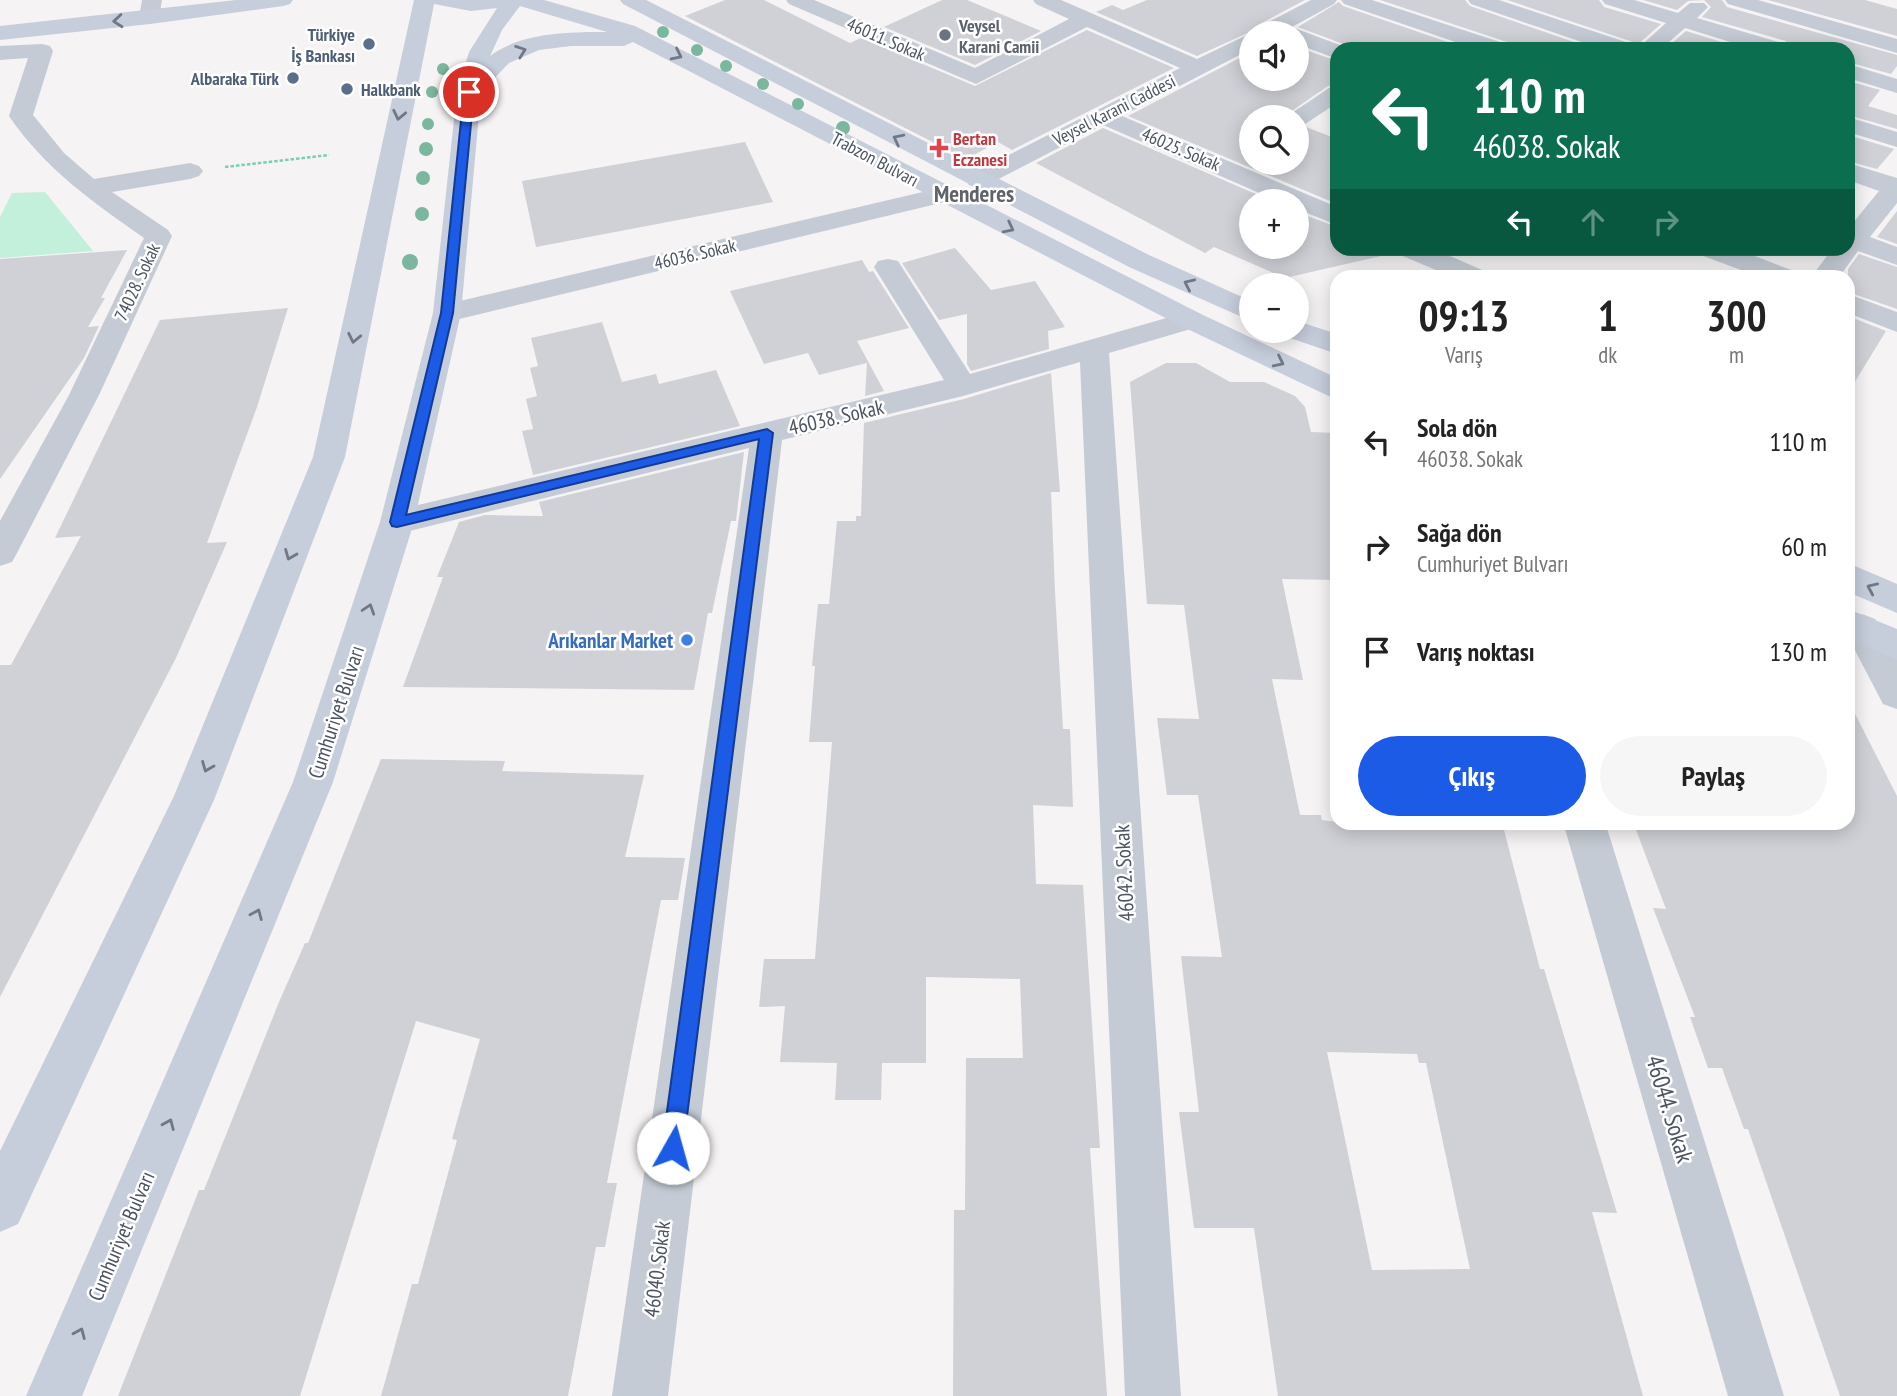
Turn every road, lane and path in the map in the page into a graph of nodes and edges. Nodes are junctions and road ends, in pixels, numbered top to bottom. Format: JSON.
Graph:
{"nodes":[{"id":1,"x":283,"y":0,"type":"edge"},
{"id":2,"x":424,"y":0,"type":"edge"},
{"id":3,"x":441,"y":0,"type":"edge"},
{"id":4,"x":508,"y":0,"type":"edge"},
{"id":5,"x":514,"y":0,"type":"edge"},
{"id":6,"x":521,"y":0,"type":"edge"},
{"id":7,"x":630,"y":0,"type":"edge"},
{"id":8,"x":796,"y":0,"type":"edge"},
{"id":9,"x":1043,"y":0,"type":"edge"},
{"id":10,"x":1327,"y":0,"type":"edge"},
{"id":11,"x":1351,"y":0,"type":"edge"},
{"id":12,"x":1612,"y":0,"type":"edge"},
{"id":13,"x":1704,"y":0,"type":"edge"},
{"id":14,"x":1735,"y":0,"type":"edge"},
{"id":15,"x":1486,"y":1,"type":"edge"},
{"id":16,"x":151,"y":9,"type":"edge"},
{"id":17,"x":1086,"y":19,"type":"junction"},
{"id":18,"x":1682,"y":20,"type":"junction"},
{"id":19,"x":1292,"y":21,"type":"edge"},
{"id":20,"x":0,"y":33,"type":"edge"},
{"id":21,"x":644,"y":39,"type":"junction"},
{"id":22,"x":1309,"y":41,"type":"edge"},
{"id":23,"x":1477,"y":42,"type":"edge"},
{"id":24,"x":1604,"y":42,"type":"edge"},
{"id":25,"x":1656,"y":42,"type":"edge"},
{"id":26,"x":1754,"y":42,"type":"edge"},
{"id":27,"x":1239,"y":46,"type":"edge"},
{"id":28,"x":1897,"y":46,"type":"edge"},
{"id":29,"x":1330,"y":49,"type":"edge"},
{"id":30,"x":0,"y":52,"type":"edge"},
{"id":31,"x":1197,"y":67,"type":"junction"},
{"id":32,"x":1855,"y":73,"type":"edge"},
{"id":33,"x":1897,"y":86,"type":"edge"},
{"id":34,"x":469,"y":92,"type":"junction"},
{"id":35,"x":1330,"y":103,"type":"edge"},
{"id":36,"x":1309,"y":113,"type":"edge"},
{"id":37,"x":1102,"y":116,"type":"junction"},
{"id":38,"x":10,"y":117,"type":"edge"},
{"id":39,"x":1855,"y":126,"type":"edge"},
{"id":40,"x":1897,"y":140,"type":"edge"},
{"id":41,"x":329,"y":155,"type":"dead end"},
{"id":42,"x":190,"y":171,"type":"joint"},
{"id":43,"x":1855,"y":173,"type":"edge"},
{"id":44,"x":978,"y":180,"type":"junction"},
{"id":45,"x":89,"y":188,"type":"junction"},
{"id":46,"x":1896,"y":188,"type":"edge"},
{"id":47,"x":944,"y":195,"type":"junction"},
{"id":48,"x":1330,"y":213,"type":"edge"},
{"id":49,"x":1855,"y":236,"type":"edge"},
{"id":50,"x":1855,"y":245,"type":"edge"},
{"id":51,"x":1729,"y":256,"type":"edge"},
{"id":52,"x":1897,"y":257,"type":"edge"},
{"id":53,"x":1421,"y":258,"type":"edge"},
{"id":54,"x":888,"y":267,"type":"dead end"},
{"id":55,"x":1455,"y":270,"type":"edge"},
{"id":56,"x":1765,"y":270,"type":"edge"},
{"id":57,"x":1855,"y":306,"type":"edge"},
{"id":58,"x":1239,"y":307,"type":"edge"},
{"id":59,"x":447,"y":313,"type":"junction"},
{"id":60,"x":1191,"y":320,"type":"junction"},
{"id":61,"x":1897,"y":323,"type":"edge"},
{"id":62,"x":1309,"y":334,"type":"edge"},
{"id":63,"x":1330,"y":341,"type":"edge"},
{"id":64,"x":1094,"y":350,"type":"junction"},
{"id":65,"x":963,"y":386,"type":"junction"},
{"id":66,"x":1330,"y":387,"type":"edge"},
{"id":67,"x":767,"y":433,"type":"junction"},
{"id":68,"x":397,"y":522,"type":"junction"},
{"id":69,"x":0,"y":553,"type":"edge"},
{"id":70,"x":1855,"y":580,"type":"edge"},
{"id":71,"x":1897,"y":599,"type":"edge"},
{"id":72,"x":1855,"y":626,"type":"edge"},
{"id":73,"x":1897,"y":645,"type":"edge"},
{"id":74,"x":1897,"y":692,"type":"edge"},
{"id":75,"x":1586,"y":830,"type":"edge"},
{"id":76,"x":0,"y":1206,"type":"edge"},
{"id":77,"x":54,"y":1396,"type":"edge"},
{"id":78,"x":640,"y":1396,"type":"edge"},
{"id":79,"x":1153,"y":1396,"type":"edge"},
{"id":80,"x":1756,"y":1396,"type":"edge"}],
"edges":[{"from":1,"to":16,"type":"main road"},
{"from":2,"to":76,"type":"main road","one_way":true},
{"from":3,"to":4,"type":"main road"},
{"from":5,"to":34,"type":"main road","name":"Cumhuriyet Bulvarı"},
{"from":6,"to":21,"type":"main road","name":"Trabzon Bulvarı"},
{"from":44,"to":7,"type":"main road","name":"Trabzon Bulvarı","one_way":true},
{"from":8,"to":17,"type":"street","name":"46011. Sokak"},
{"from":9,"to":17,"type":"street"},
{"from":10,"to":19,"type":"street"},
{"from":11,"to":23,"type":"street"},
{"from":12,"to":18,"type":"street"},
{"from":13,"to":18,"type":"street"},
{"from":14,"to":28,"type":"street"},
{"from":15,"to":24,"type":"street"},
{"from":16,"to":20,"type":"main road","one_way":true},
{"from":17,"to":31,"type":"street"},
{"from":18,"to":25,"type":"street"},
{"from":18,"to":26,"type":"street"},
{"from":34,"to":21,"type":"main road","one_way":true},
{"from":21,"to":47,"type":"main road","name":"Trabzon Bulvarı","one_way":true},
{"from":22,"to":29,"type":"street"},
{"from":27,"to":31,"type":"street","name":"Veysel Karani Caddesi"},
{"from":30,"to":38,"type":"street","name":"74028. Sokak"},
{"from":31,"to":37,"type":"street","name":"Veysel Karani Caddesi"},
{"from":32,"to":33,"type":"street"},
{"from":34,"to":59,"type":"main road","name":"Cumhuriyet Bulvarı"},
{"from":35,"to":36,"type":"street"},
{"from":37,"to":44,"type":"street","name":"Veysel Karani Caddesi"},
{"from":37,"to":48,"type":"street","name":"46025. Sokak"},
{"from":38,"to":45,"type":"street","name":"74028. Sokak"},
{"from":39,"to":40,"type":"street"},
{"from":41,"to":42,"type":"path"},
{"from":42,"to":45,"type":"street"},
{"from":43,"to":46,"type":"street"},
{"from":58,"to":44,"type":"main road","name":"Trabzon Bulvarı","one_way":true},
{"from":45,"to":69,"type":"street","name":"74028. Sokak"},
{"from":46,"to":49,"type":"street"},
{"from":47,"to":59,"type":"street","name":"46036. Sokak"},
{"from":47,"to":60,"type":"main road","name":"Trabzon Bulvarı","one_way":true},
{"from":50,"to":52,"type":"street"},
{"from":51,"to":56,"type":"street"},
{"from":53,"to":55,"type":"street"},
{"from":54,"to":65,"type":"street"},
{"from":57,"to":61,"type":"street"},
{"from":59,"to":68,"type":"main road","name":"Cumhuriyet Bulvarı"},
{"from":60,"to":64,"type":"street","name":"46038. Sokak"},
{"from":60,"to":66,"type":"main road","name":"Trabzon Bulvarı","one_way":true},
{"from":62,"to":63,"type":"main road"},
{"from":64,"to":65,"type":"street","name":"46038. Sokak"},
{"from":64,"to":79,"type":"street","name":"46042. Sokak"},
{"from":65,"to":67,"type":"street","name":"46038. Sokak"},
{"from":67,"to":68,"type":"street","name":"46038. Sokak"},
{"from":67,"to":78,"type":"street","name":"46040. Sokak"},
{"from":77,"to":68,"type":"main road","name":"Cumhuriyet Bulvarı","one_way":true},
{"from":71,"to":70,"type":"main road","one_way":true},
{"from":72,"to":73,"type":"main road"},
{"from":72,"to":74,"type":"street"},
{"from":75,"to":80,"type":"street","name":"46044. Sokak"}]}
